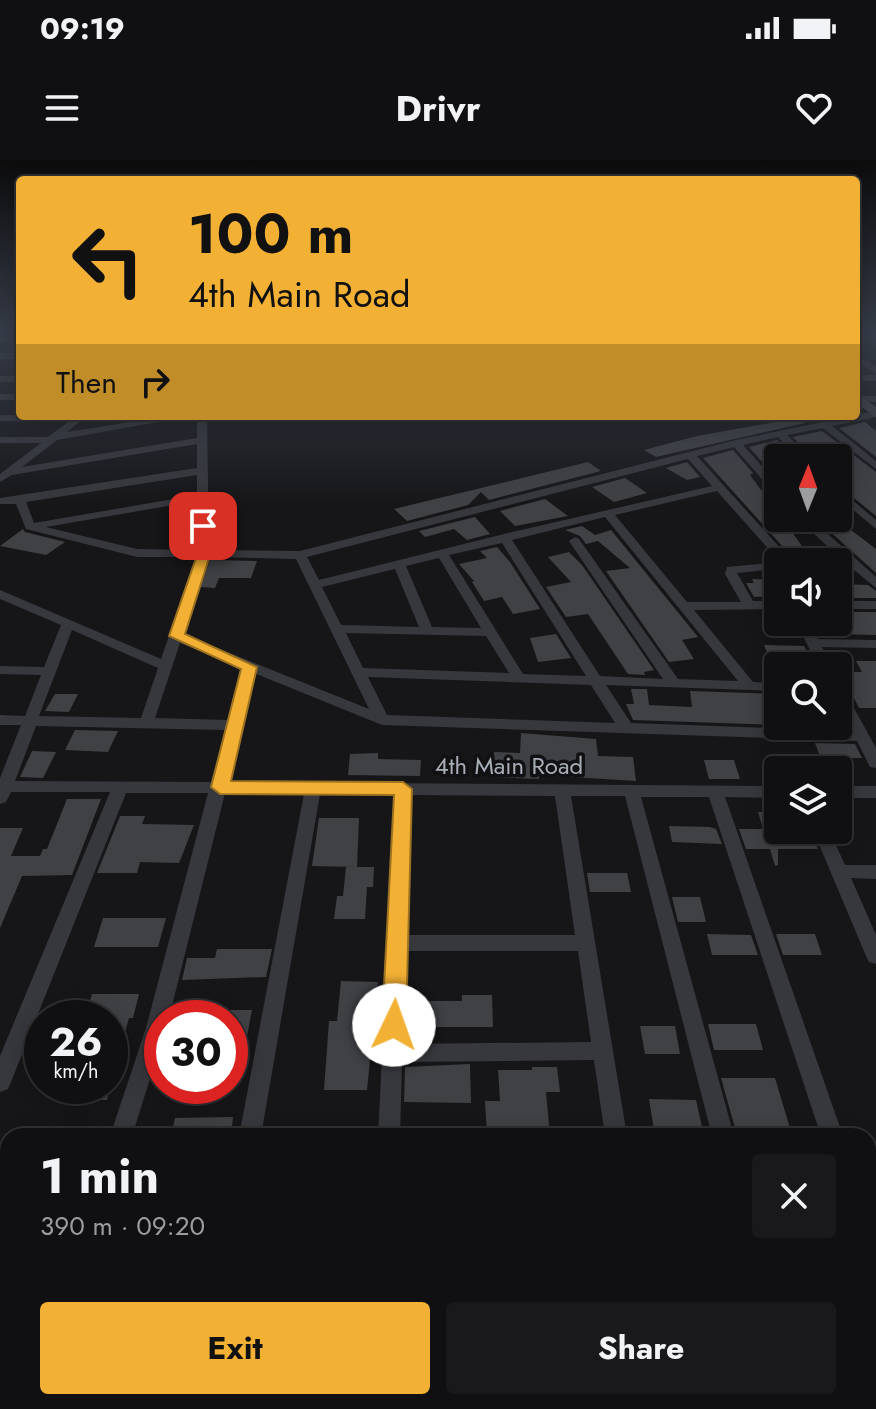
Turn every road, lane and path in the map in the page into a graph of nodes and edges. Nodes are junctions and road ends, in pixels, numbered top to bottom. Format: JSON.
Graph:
{"nodes":[{"id":1,"x":78,"y":420,"type":"edge"},
{"id":2,"x":164,"y":420,"type":"edge"},
{"id":3,"x":202,"y":420,"type":"edge"},
{"id":4,"x":852,"y":420,"type":"edge"},
{"id":5,"x":825,"y":425,"type":"junction"},
{"id":6,"x":780,"y":434,"type":"junction"},
{"id":7,"x":54,"y":439,"type":"junction"},
{"id":8,"x":0,"y":440,"type":"edge"},
{"id":9,"x":201,"y":440,"type":"junction"},
{"id":10,"x":736,"y":443,"type":"junction"},
{"id":11,"x":790,"y":444,"type":"edge"},
{"id":12,"x":690,"y":455,"type":"junction"},
{"id":13,"x":876,"y":466,"type":"edge"},
{"id":14,"x":200,"y":471,"type":"junction"},
{"id":15,"x":764,"y":475,"type":"edge"},
{"id":16,"x":5,"y":476,"type":"edge"},
{"id":17,"x":718,"y":488,"type":"junction"},
{"id":18,"x":203,"y":497,"type":"junction"},
{"id":19,"x":20,"y":500,"type":"junction"},
{"id":20,"x":0,"y":501,"type":"edge"},
{"id":21,"x":852,"y":504,"type":"edge"},
{"id":22,"x":608,"y":513,"type":"junction"},
{"id":23,"x":876,"y":526,"type":"edge"},
{"id":24,"x":30,"y":527,"type":"junction"},
{"id":25,"x":818,"y":532,"type":"edge"},
{"id":26,"x":504,"y":537,"type":"junction"},
{"id":27,"x":575,"y":541,"type":"dead end"},
{"id":28,"x":774,"y":548,"type":"edge"},
{"id":29,"x":836,"y":548,"type":"edge"},
{"id":30,"x":442,"y":553,"type":"junction"},
{"id":31,"x":203,"y":555,"type":"junction"},
{"id":32,"x":300,"y":555,"type":"junction"},
{"id":33,"x":852,"y":563,"type":"edge"},
{"id":34,"x":399,"y":564,"type":"junction"},
{"id":35,"x":764,"y":566,"type":"edge"},
{"id":36,"x":876,"y":584,"type":"edge"},
{"id":37,"x":314,"y":585,"type":"junction"},
{"id":38,"x":0,"y":594,"type":"edge"},
{"id":39,"x":749,"y":605,"type":"junction"},
{"id":40,"x":764,"y":605,"type":"edge"},
{"id":41,"x":852,"y":605,"type":"edge"},
{"id":42,"x":876,"y":605,"type":"edge"},
{"id":43,"x":685,"y":606,"type":"junction"},
{"id":44,"x":68,"y":624,"type":"junction"},
{"id":45,"x":337,"y":629,"type":"junction"},
{"id":46,"x":427,"y":631,"type":"junction"},
{"id":47,"x":492,"y":632,"type":"junction"},
{"id":48,"x":176,"y":636,"type":"junction"},
{"id":49,"x":810,"y":636,"type":"edge"},
{"id":50,"x":814,"y":643,"type":"junction"},
{"id":51,"x":876,"y":644,"type":"edge"},
{"id":52,"x":818,"y":652,"type":"edge"},
{"id":53,"x":166,"y":666,"type":"junction"},
{"id":54,"x":249,"y":667,"type":"junction"},
{"id":55,"x":0,"y":670,"type":"edge"},
{"id":56,"x":50,"y":671,"type":"junction"},
{"id":57,"x":356,"y":672,"type":"junction"},
{"id":58,"x":519,"y":678,"type":"junction"},
{"id":59,"x":597,"y":683,"type":"junction"},
{"id":60,"x":675,"y":685,"type":"junction"},
{"id":61,"x":749,"y":686,"type":"junction"},
{"id":62,"x":764,"y":687,"type":"edge"},
{"id":63,"x":852,"y":716,"type":"edge"},
{"id":64,"x":0,"y":720,"type":"edge"},
{"id":65,"x":31,"y":720,"type":"junction"},
{"id":66,"x":382,"y":720,"type":"junction"},
{"id":67,"x":146,"y":724,"type":"junction"},
{"id":68,"x":236,"y":725,"type":"junction"},
{"id":69,"x":626,"y":728,"type":"junction"},
{"id":70,"x":863,"y":736,"type":"junction"},
{"id":71,"x":876,"y":763,"type":"edge"},
{"id":72,"x":120,"y":787,"type":"junction"},
{"id":73,"x":220,"y":787,"type":"junction"},
{"id":74,"x":313,"y":788,"type":"junction"},
{"id":75,"x":403,"y":789,"type":"junction"},
{"id":76,"x":2,"y":790,"type":"edge"},
{"id":77,"x":562,"y":790,"type":"junction"},
{"id":78,"x":631,"y":790,"type":"junction"},
{"id":79,"x":715,"y":791,"type":"junction"},
{"id":80,"x":764,"y":792,"type":"edge"},
{"id":81,"x":852,"y":792,"type":"edge"},
{"id":82,"x":876,"y":792,"type":"edge"},
{"id":83,"x":827,"y":844,"type":"edge"},
{"id":84,"x":838,"y":871,"type":"junction"},
{"id":85,"x":876,"y":872,"type":"edge"},
{"id":86,"x":399,"y":943,"type":"junction"},
{"id":87,"x":586,"y":943,"type":"junction"},
{"id":88,"x":876,"y":956,"type":"edge"},
{"id":89,"x":603,"y":1051,"type":"junction"},
{"id":90,"x":392,"y":1053,"type":"junction"},
{"id":91,"x":0,"y":1082,"type":"edge"},
{"id":92,"x":124,"y":1128,"type":"edge"},
{"id":93,"x":251,"y":1128,"type":"edge"},
{"id":94,"x":389,"y":1128,"type":"edge"},
{"id":95,"x":615,"y":1128,"type":"edge"},
{"id":96,"x":721,"y":1128,"type":"edge"},
{"id":97,"x":829,"y":1128,"type":"edge"}],
"edges":[{"from":1,"to":7,"type":"street"},
{"from":2,"to":7,"type":"street"},
{"from":3,"to":9,"type":"street"},
{"from":4,"to":5,"type":"street"},
{"from":5,"to":6,"type":"street"},
{"from":5,"to":13,"type":"street"},
{"from":6,"to":10,"type":"street"},
{"from":6,"to":11,"type":"street"},
{"from":7,"to":8,"type":"street"},
{"from":7,"to":16,"type":"street"},
{"from":9,"to":14,"type":"street"},
{"from":9,"to":16,"type":"street"},
{"from":10,"to":12,"type":"street"},
{"from":10,"to":15,"type":"street"},
{"from":12,"to":17,"type":"street"},
{"from":12,"to":32,"type":"street"},
{"from":14,"to":18,"type":"street"},
{"from":14,"to":19,"type":"street"},
{"from":17,"to":22,"type":"street"},
{"from":17,"to":28,"type":"street"},
{"from":18,"to":24,"type":"street"},
{"from":18,"to":31,"type":"street"},
{"from":19,"to":20,"type":"street"},
{"from":19,"to":24,"type":"street"},
{"from":21,"to":23,"type":"street"},
{"from":22,"to":26,"type":"street"},
{"from":22,"to":43,"type":"street"},
{"from":24,"to":31,"type":"street"},
{"from":25,"to":29,"type":"street"},
{"from":26,"to":30,"type":"street"},
{"from":26,"to":59,"type":"street"},
{"from":27,"to":60,"type":"street"},
{"from":30,"to":34,"type":"street"},
{"from":30,"to":47,"type":"street"},
{"from":31,"to":32,"type":"street"},
{"from":31,"to":48,"type":"street"},
{"from":32,"to":37,"type":"street"},
{"from":33,"to":36,"type":"street"},
{"from":34,"to":37,"type":"street"},
{"from":34,"to":46,"type":"street"},
{"from":35,"to":39,"type":"street"},
{"from":37,"to":45,"type":"street"},
{"from":38,"to":44,"type":"street"},
{"from":39,"to":40,"type":"street"},
{"from":39,"to":43,"type":"street"},
{"from":41,"to":42,"type":"street"},
{"from":43,"to":61,"type":"street"},
{"from":44,"to":53,"type":"street"},
{"from":44,"to":56,"type":"street"},
{"from":45,"to":46,"type":"street"},
{"from":45,"to":57,"type":"street"},
{"from":46,"to":47,"type":"street"},
{"from":47,"to":58,"type":"street"},
{"from":48,"to":53,"type":"street"},
{"from":48,"to":54,"type":"street"},
{"from":49,"to":50,"type":"street"},
{"from":50,"to":51,"type":"street"},
{"from":50,"to":52,"type":"street"},
{"from":53,"to":67,"type":"street"},
{"from":54,"to":66,"type":"street"},
{"from":54,"to":68,"type":"street"},
{"from":55,"to":56,"type":"street"},
{"from":56,"to":65,"type":"street"},
{"from":57,"to":58,"type":"street"},
{"from":57,"to":66,"type":"street"},
{"from":58,"to":59,"type":"street"},
{"from":59,"to":60,"type":"street"},
{"from":59,"to":69,"type":"street"},
{"from":60,"to":61,"type":"street"},
{"from":61,"to":62,"type":"street"},
{"from":63,"to":70,"type":"street"},
{"from":64,"to":65,"type":"street"},
{"from":65,"to":67,"type":"street"},
{"from":65,"to":76,"type":"street"},
{"from":66,"to":69,"type":"street"},
{"from":67,"to":68,"type":"street"},
{"from":68,"to":73,"type":"street"},
{"from":69,"to":70,"type":"street"},
{"from":70,"to":71,"type":"street"},
{"from":72,"to":73,"type":"street","name":"4th Main Road"},
{"from":72,"to":76,"type":"street","name":"4th Main Road"},
{"from":72,"to":91,"type":"street"},
{"from":73,"to":74,"type":"street","name":"4th Main Road"},
{"from":73,"to":92,"type":"street"},
{"from":74,"to":75,"type":"street","name":"4th Main Road"},
{"from":74,"to":93,"type":"street"},
{"from":75,"to":77,"type":"street","name":"4th Main Road"},
{"from":75,"to":86,"type":"street"},
{"from":77,"to":78,"type":"street","name":"4th Main Road"},
{"from":77,"to":87,"type":"street"},
{"from":78,"to":79,"type":"street","name":"4th Main Road"},
{"from":78,"to":96,"type":"street"},
{"from":79,"to":80,"type":"street","name":"4th Main Road"},
{"from":79,"to":97,"type":"street"},
{"from":81,"to":82,"type":"street"},
{"from":83,"to":84,"type":"street"},
{"from":84,"to":85,"type":"street"},
{"from":84,"to":88,"type":"street"},
{"from":86,"to":87,"type":"street"},
{"from":86,"to":90,"type":"street"},
{"from":87,"to":89,"type":"street"},
{"from":89,"to":90,"type":"street"},
{"from":89,"to":95,"type":"street"},
{"from":90,"to":94,"type":"street"}]}
